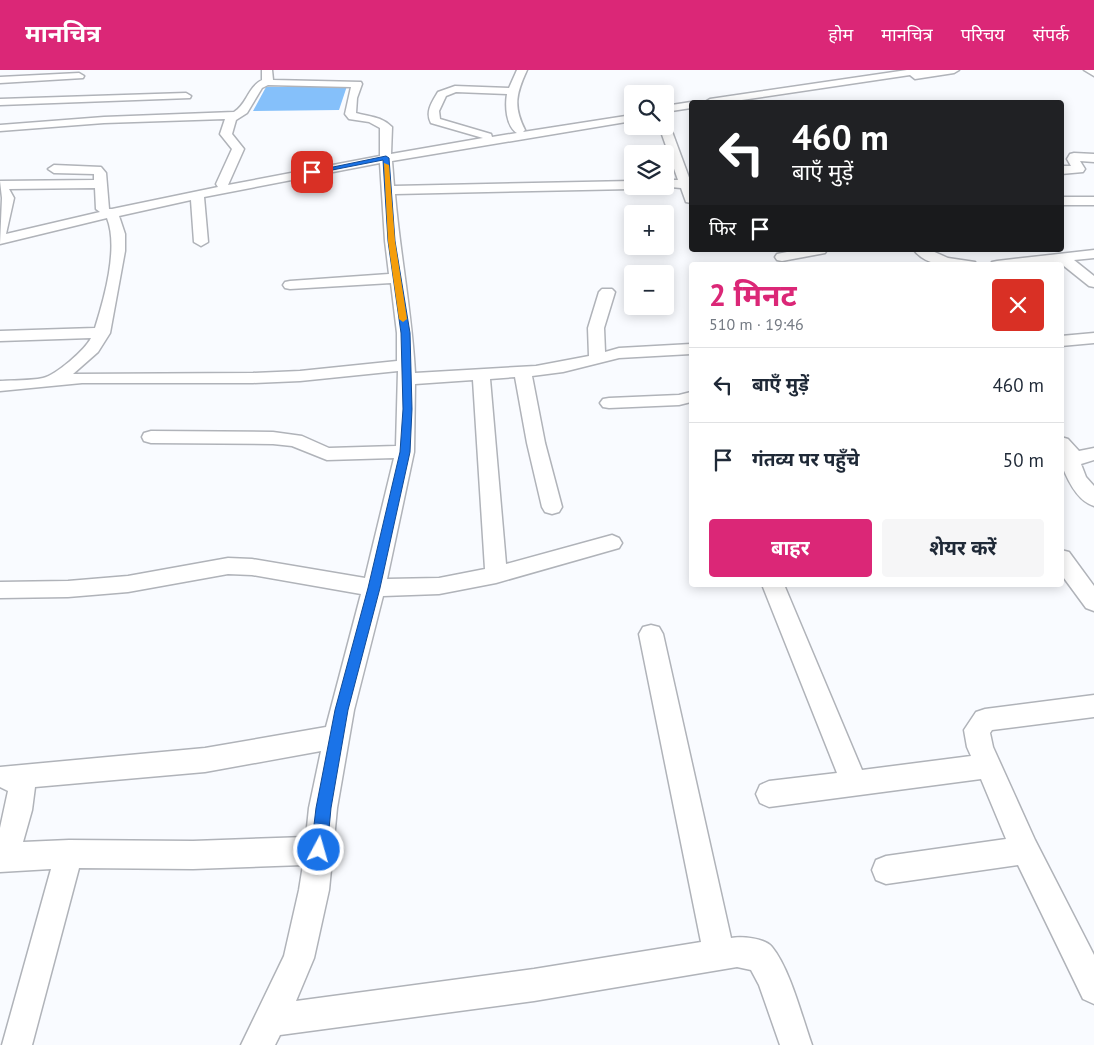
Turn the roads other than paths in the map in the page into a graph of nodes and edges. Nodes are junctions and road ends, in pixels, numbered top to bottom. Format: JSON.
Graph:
{"nodes":[{"id":1,"x":4,"y":70,"type":"edge"},
{"id":2,"x":267,"y":70,"type":"edge"},
{"id":3,"x":522,"y":70,"type":"edge"},
{"id":4,"x":927,"y":70,"type":"edge"},
{"id":5,"x":954,"y":70,"type":"edge"},
{"id":6,"x":1089,"y":70,"type":"edge"},
{"id":7,"x":1094,"y":73,"type":"edge"},
{"id":8,"x":0,"y":74,"type":"edge"},
{"id":9,"x":0,"y":80,"type":"edge"},
{"id":10,"x":267,"y":82,"type":"junction"},
{"id":11,"x":74,"y":84,"type":"edge"},
{"id":12,"x":513,"y":91,"type":"junction"},
{"id":13,"x":186,"y":96,"type":"dead end"},
{"id":14,"x":99,"y":98,"type":"junction"},
{"id":15,"x":724,"y":100,"type":"edge"},
{"id":16,"x":757,"y":100,"type":"edge"},
{"id":17,"x":0,"y":102,"type":"edge"},
{"id":18,"x":689,"y":105,"type":"edge"},
{"id":19,"x":674,"y":108,"type":"edge"},
{"id":20,"x":689,"y":110,"type":"edge"},
{"id":21,"x":674,"y":113,"type":"edge"},
{"id":22,"x":235,"y":115,"type":"junction"},
{"id":23,"x":624,"y":115,"type":"edge"},
{"id":24,"x":624,"y":119,"type":"edge"},
{"id":25,"x":86,"y":122,"type":"junction"},
{"id":26,"x":0,"y":128,"type":"edge"},
{"id":27,"x":519,"y":130,"type":"junction"},
{"id":28,"x":667,"y":135,"type":"edge"},
{"id":29,"x":487,"y":136,"type":"junction"},
{"id":30,"x":385,"y":156,"type":"junction"},
{"id":31,"x":1094,"y":158,"type":"edge"},
{"id":32,"x":54,"y":169,"type":"dead end"},
{"id":33,"x":1064,"y":170,"type":"edge"},
{"id":34,"x":100,"y":184,"type":"junction"},
{"id":35,"x":222,"y":184,"type":"junction"},
{"id":36,"x":674,"y":184,"type":"edge"},
{"id":37,"x":686,"y":184,"type":"junction"},
{"id":38,"x":0,"y":185,"type":"edge"},
{"id":39,"x":624,"y":185,"type":"edge"},
{"id":40,"x":388,"y":190,"type":"junction"},
{"id":41,"x":689,"y":193,"type":"edge"},
{"id":42,"x":197,"y":194,"type":"junction"},
{"id":43,"x":1064,"y":200,"type":"edge"},
{"id":44,"x":1094,"y":201,"type":"edge"},
{"id":45,"x":107,"y":211,"type":"junction"},
{"id":46,"x":0,"y":233,"type":"edge"},
{"id":47,"x":0,"y":240,"type":"edge"},
{"id":48,"x":201,"y":242,"type":"dead end"},
{"id":49,"x":809,"y":252,"type":"edge"},
{"id":50,"x":924,"y":252,"type":"edge"},
{"id":51,"x":1094,"y":254,"type":"edge"},
{"id":52,"x":782,"y":257,"type":"edge"},
{"id":53,"x":1061,"y":257,"type":"junction"},
{"id":54,"x":945,"y":262,"type":"edge"},
{"id":55,"x":1021,"y":262,"type":"edge"},
{"id":56,"x":397,"y":278,"type":"junction"},
{"id":57,"x":1094,"y":283,"type":"edge"},
{"id":58,"x":290,"y":285,"type":"dead end"},
{"id":59,"x":607,"y":292,"type":"dead end"},
{"id":60,"x":102,"y":333,"type":"junction"},
{"id":61,"x":0,"y":336,"type":"edge"},
{"id":62,"x":1065,"y":337,"type":"edge"},
{"id":63,"x":1094,"y":338,"type":"edge"},
{"id":64,"x":689,"y":351,"type":"edge"},
{"id":65,"x":597,"y":357,"type":"junction"},
{"id":66,"x":405,"y":372,"type":"junction"},
{"id":67,"x":523,"y":372,"type":"junction"},
{"id":68,"x":481,"y":374,"type":"junction"},
{"id":69,"x":48,"y":383,"type":"junction"},
{"id":70,"x":0,"y":386,"type":"edge"},
{"id":71,"x":689,"y":398,"type":"edge"},
{"id":72,"x":609,"y":403,"type":"dead end"},
{"id":73,"x":151,"y":437,"type":"dead end"},
{"id":74,"x":1064,"y":446,"type":"edge"},
{"id":75,"x":405,"y":452,"type":"junction"},
{"id":76,"x":1094,"y":454,"type":"edge"},
{"id":77,"x":1075,"y":458,"type":"junction"},
{"id":78,"x":1094,"y":499,"type":"edge"},
{"id":79,"x":552,"y":507,"type":"dead end"},
{"id":80,"x":612,"y":543,"type":"dead end"},
{"id":81,"x":1064,"y":562,"type":"edge"},
{"id":82,"x":496,"y":574,"type":"junction"},
{"id":83,"x":774,"y":587,"type":"dead end"},
{"id":84,"x":374,"y":588,"type":"junction"},
{"id":85,"x":0,"y":590,"type":"edge"},
{"id":86,"x":1094,"y":602,"type":"edge"},
{"id":87,"x":651,"y":634,"type":"dead end"},
{"id":88,"x":1094,"y":706,"type":"edge"},
{"id":89,"x":336,"y":737,"type":"junction"},
{"id":90,"x":988,"y":766,"type":"junction"},
{"id":91,"x":7,"y":777,"type":"edge"},
{"id":92,"x":854,"y":783,"type":"junction"},
{"id":93,"x":769,"y":794,"type":"dead end"},
{"id":94,"x":319,"y":850,"type":"junction"},
{"id":95,"x":1025,"y":850,"type":"junction"},
{"id":96,"x":70,"y":854,"type":"junction"},
{"id":97,"x":2,"y":858,"type":"edge"},
{"id":98,"x":886,"y":870,"type":"dead end"},
{"id":99,"x":719,"y":954,"type":"junction"},
{"id":100,"x":1094,"y":988,"type":"edge"},
{"id":101,"x":264,"y":1033,"type":"edge"},
{"id":102,"x":18,"y":1043,"type":"dead end"},
{"id":103,"x":796,"y":1045,"type":"edge"}],
"edges":[{"from":1,"to":8,"type":"street"},
{"from":2,"to":10,"type":"street"},
{"from":3,"to":12,"type":"street"},
{"from":4,"to":15,"type":"street"},
{"from":5,"to":16,"type":"street"},
{"from":6,"to":7,"type":"street"},
{"from":9,"to":11,"type":"street"},
{"from":10,"to":22,"type":"street"},
{"from":10,"to":30,"type":"street"},
{"from":11,"to":14,"type":"street"},
{"from":11,"to":17,"type":"street"},
{"from":12,"to":27,"type":"street"},
{"from":12,"to":29,"type":"street"},
{"from":13,"to":14,"type":"street"},
{"from":14,"to":25,"type":"street"},
{"from":18,"to":19,"type":"street"},
{"from":20,"to":21,"type":"street"},
{"from":22,"to":25,"type":"street"},
{"from":22,"to":35,"type":"street"},
{"from":23,"to":27,"type":"street"},
{"from":24,"to":30,"type":"street"},
{"from":25,"to":26,"type":"street"},
{"from":27,"to":29,"type":"street"},
{"from":28,"to":37,"type":"street"},
{"from":29,"to":30,"type":"street"},
{"from":30,"to":35,"type":"street"},
{"from":30,"to":40,"type":"street"},
{"from":30,"to":42,"type":"street"},
{"from":31,"to":33,"type":"street"},
{"from":32,"to":34,"type":"street"},
{"from":34,"to":38,"type":"street"},
{"from":34,"to":45,"type":"street"},
{"from":35,"to":45,"type":"street"},
{"from":36,"to":37,"type":"street"},
{"from":37,"to":41,"type":"street"},
{"from":38,"to":46,"type":"street"},
{"from":39,"to":40,"type":"street"},
{"from":40,"to":56,"type":"street"},
{"from":42,"to":45,"type":"street"},
{"from":42,"to":48,"type":"street"},
{"from":43,"to":44,"type":"street"},
{"from":45,"to":46,"type":"street"},
{"from":45,"to":47,"type":"street"},
{"from":45,"to":60,"type":"street"},
{"from":49,"to":52,"type":"street"},
{"from":50,"to":54,"type":"street"},
{"from":51,"to":53,"type":"street"},
{"from":53,"to":55,"type":"street"},
{"from":53,"to":57,"type":"street"},
{"from":56,"to":58,"type":"street"},
{"from":56,"to":66,"type":"street"},
{"from":59,"to":65,"type":"street"},
{"from":60,"to":61,"type":"street"},
{"from":60,"to":69,"type":"street"},
{"from":62,"to":63,"type":"street"},
{"from":64,"to":65,"type":"street"},
{"from":65,"to":67,"type":"street"},
{"from":66,"to":68,"type":"street"},
{"from":66,"to":69,"type":"street"},
{"from":66,"to":75,"type":"street"},
{"from":67,"to":68,"type":"street"},
{"from":67,"to":79,"type":"street"},
{"from":68,"to":82,"type":"street"},
{"from":69,"to":70,"type":"street"},
{"from":71,"to":72,"type":"street"},
{"from":73,"to":75,"type":"street"},
{"from":74,"to":77,"type":"street"},
{"from":75,"to":84,"type":"street"},
{"from":76,"to":77,"type":"street"},
{"from":77,"to":78,"type":"street"},
{"from":80,"to":82,"type":"street"},
{"from":81,"to":86,"type":"street"},
{"from":82,"to":84,"type":"street"},
{"from":83,"to":92,"type":"street"},
{"from":84,"to":85,"type":"street"},
{"from":84,"to":89,"type":"street"},
{"from":87,"to":99,"type":"street"},
{"from":88,"to":90,"type":"street"},
{"from":89,"to":91,"type":"street"},
{"from":89,"to":94,"type":"street"},
{"from":90,"to":92,"type":"street"},
{"from":90,"to":95,"type":"street"},
{"from":91,"to":97,"type":"street"},
{"from":92,"to":93,"type":"street"},
{"from":94,"to":96,"type":"street"},
{"from":94,"to":101,"type":"street"},
{"from":95,"to":98,"type":"street"},
{"from":95,"to":100,"type":"street"},
{"from":96,"to":97,"type":"street"},
{"from":96,"to":102,"type":"street"},
{"from":99,"to":101,"type":"street"},
{"from":99,"to":103,"type":"street"}]}
